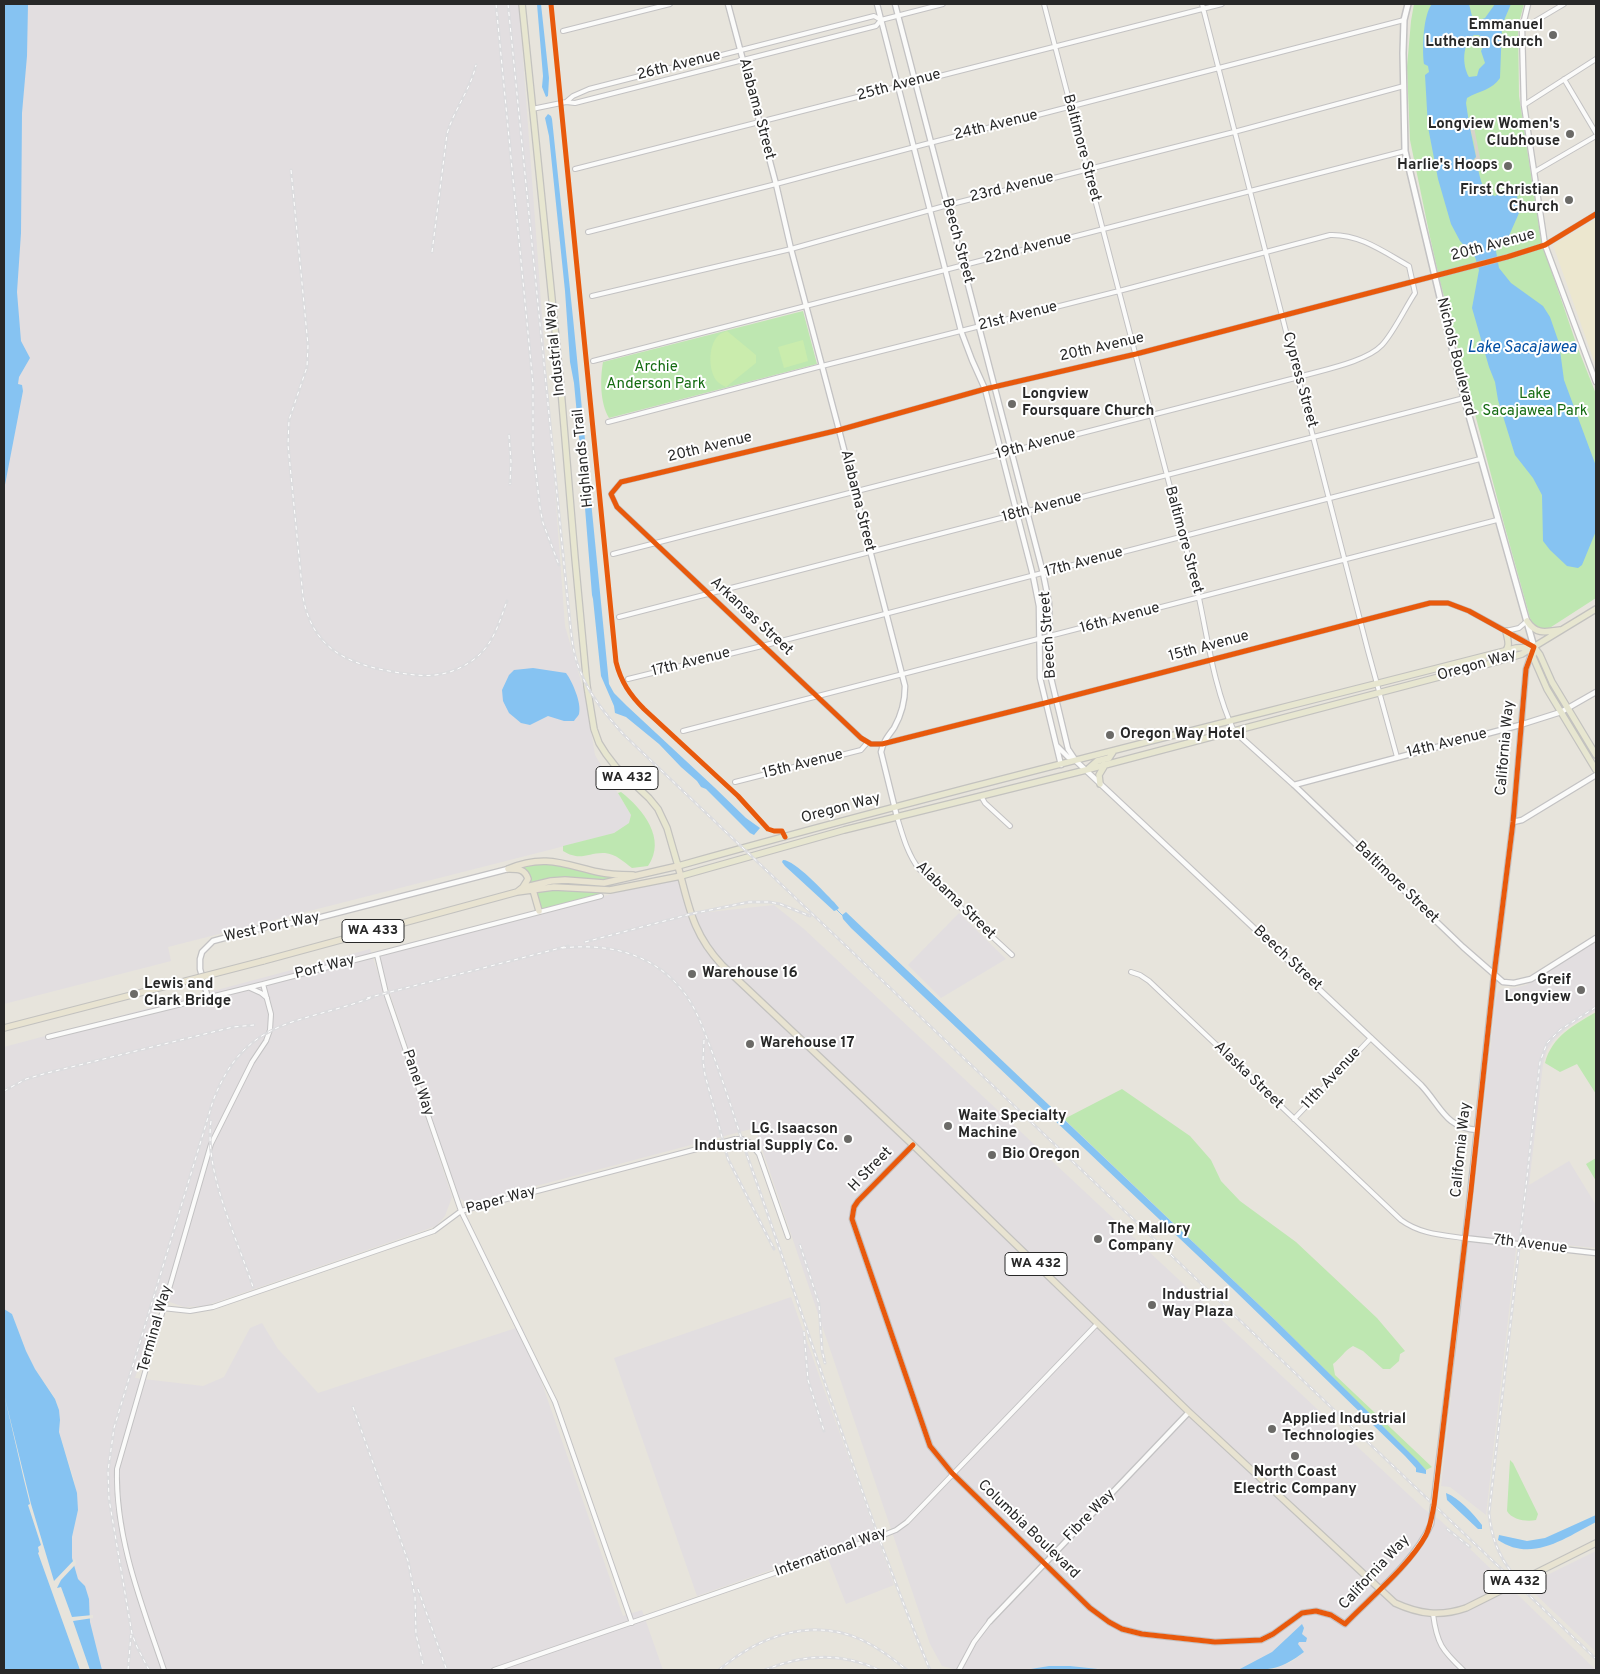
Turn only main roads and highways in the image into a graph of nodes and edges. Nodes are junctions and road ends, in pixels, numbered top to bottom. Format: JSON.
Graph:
{"nodes":[{"id":1,"x":522,"y":4,"type":"edge"},
{"id":2,"x":1408,"y":4,"type":"edge"},
{"id":3,"x":1596,"y":609,"type":"edge"},
{"id":4,"x":1527,"y":622,"type":"junction"},
{"id":5,"x":1562,"y":630,"type":"junction"},
{"id":6,"x":1506,"y":631,"type":"road end"},
{"id":7,"x":1534,"y":647,"type":"junction"},
{"id":8,"x":1505,"y":651,"type":"junction"},
{"id":9,"x":1113,"y":752,"type":"junction"},
{"id":10,"x":1596,"y":755,"type":"edge"},
{"id":11,"x":1104,"y":765,"type":"junction"},
{"id":12,"x":1086,"y":770,"type":"junction"},
{"id":13,"x":1596,"y":770,"type":"edge"},
{"id":14,"x":1100,"y":784,"type":"road end"},
{"id":15,"x":678,"y":866,"type":"junction"},
{"id":16,"x":640,"y":875,"type":"junction"},
{"id":17,"x":681,"y":876,"type":"junction"},
{"id":18,"x":520,"y":890,"type":"junction"},
{"id":19,"x":533,"y":890,"type":"junction"},
{"id":20,"x":538,"y":911,"type":"road end"},
{"id":21,"x":4,"y":1028,"type":"edge"},
{"id":22,"x":1596,"y":1543,"type":"edge"}],
"edges":[{"from":1,"to":15,"type":"main road","name":"Industrial Way","number":"WA 432"},
{"from":2,"to":4,"type":"main road","name":"Nichols Boulevard"},
{"from":3,"to":5,"type":"main road"},
{"from":4,"to":5,"type":"main road"},
{"from":4,"to":7,"type":"main road","name":"Nichols Boulevard"},
{"from":5,"to":7,"type":"main road"},
{"from":6,"to":8,"type":"main road"},
{"from":7,"to":8,"type":"main road","name":"Oregon Way"},
{"from":7,"to":10,"type":"main road"},
{"from":7,"to":11,"type":"main road","name":"Oregon Way"},
{"from":7,"to":13,"type":"main road"},
{"from":8,"to":9,"type":"main road","name":"Oregon Way"},
{"from":9,"to":12,"type":"main road"},
{"from":9,"to":15,"type":"main road","name":"Oregon Way"},
{"from":11,"to":12,"type":"main road","name":"Oregon Way"},
{"from":11,"to":14,"type":"main road"},
{"from":12,"to":17,"type":"main road","name":"Oregon Way"},
{"from":15,"to":16,"type":"highway","name":"Oregon Way","number":"WA 433"},
{"from":15,"to":17,"type":"highway","name":"Industrial Way","number":"WA 432"},
{"from":16,"to":18,"type":"highway","name":"Oregon Way","number":"WA 433"},
{"from":16,"to":18,"type":"highway"},
{"from":17,"to":19,"type":"highway","name":"Oregon Way","number":"WA 433"},
{"from":17,"to":22,"type":"highway","number":"WA 432"},
{"from":18,"to":19,"type":"highway","name":"Oregon Way","number":"WA 433"},
{"from":18,"to":21,"type":"highway","name":"Oregon Way","number":"WA 433","bridge":true},
{"from":19,"to":20,"type":"highway"}]}
